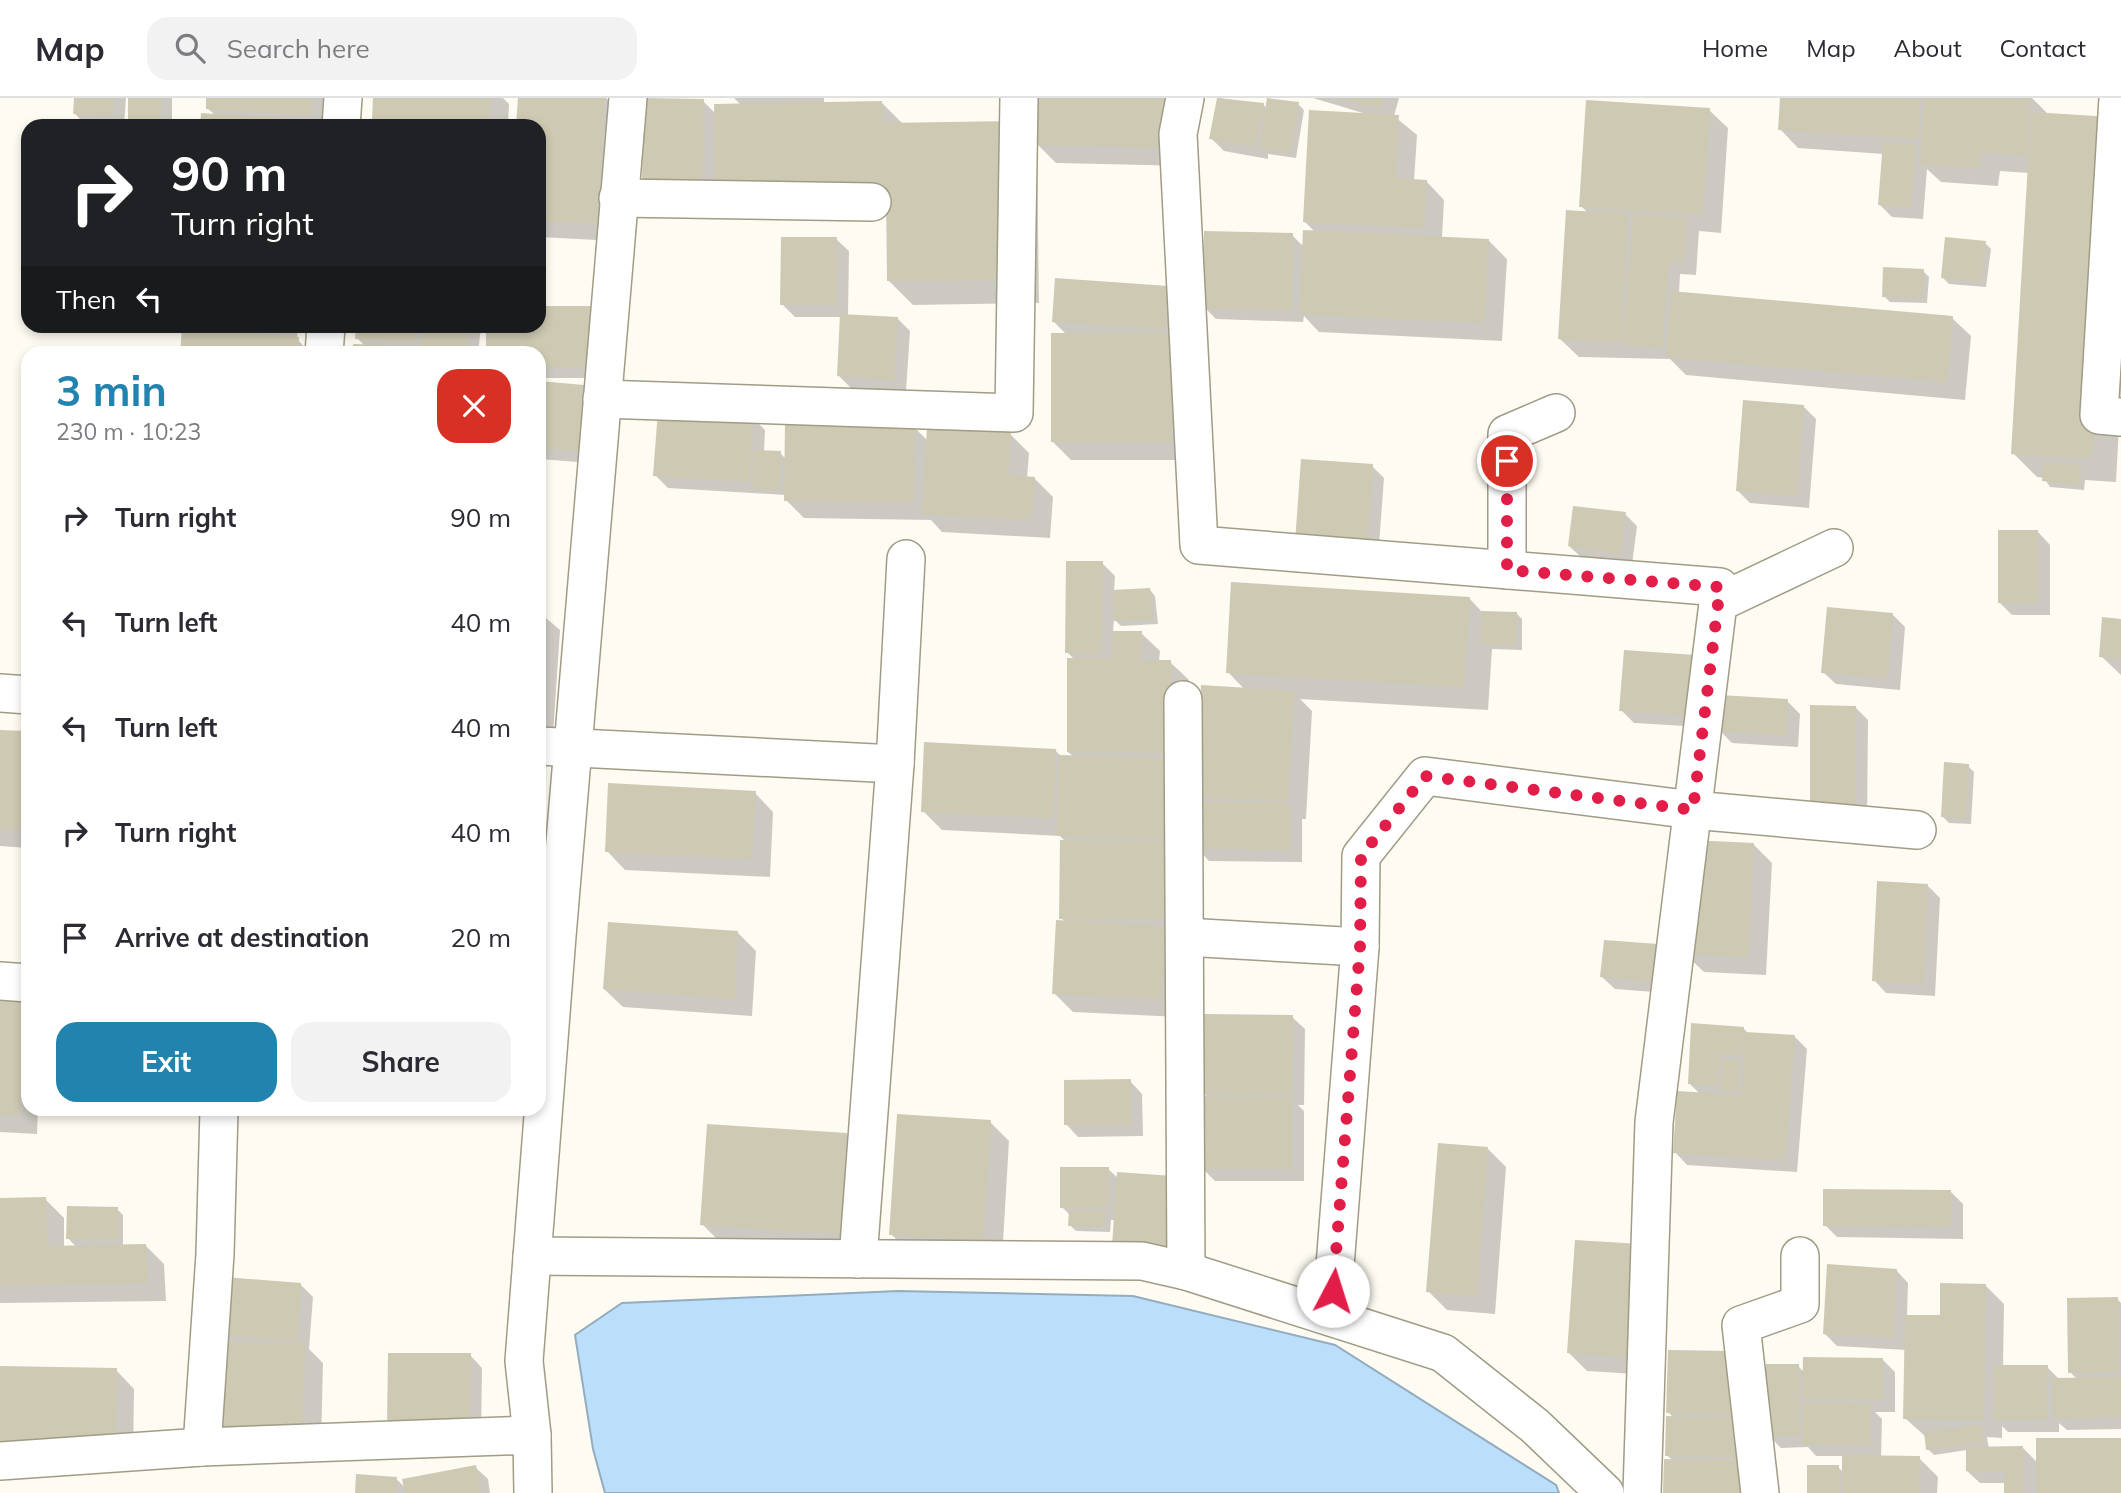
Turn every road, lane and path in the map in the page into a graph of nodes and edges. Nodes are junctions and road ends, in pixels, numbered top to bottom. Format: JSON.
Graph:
{"nodes":[{"id":1,"x":344,"y":98,"type":"edge"},
{"id":2,"x":628,"y":98,"type":"edge"},
{"id":3,"x":1019,"y":98,"type":"edge"},
{"id":4,"x":1185,"y":98,"type":"edge"},
{"id":5,"x":2118,"y":98,"type":"edge"},
{"id":6,"x":342,"y":119,"type":"edge"},
{"id":7,"x":618,"y":198,"type":"junction"},
{"id":8,"x":872,"y":202,"type":"dead end"},
{"id":9,"x":602,"y":399,"type":"junction"},
{"id":10,"x":1556,"y":413,"type":"dead end"},
{"id":11,"x":2121,"y":417,"type":"edge"},
{"id":12,"x":1834,"y":548,"type":"dead end"},
{"id":13,"x":906,"y":559,"type":"dead end"},
{"id":14,"x":1507,"y":570,"type":"junction"},
{"id":15,"x":1718,"y":603,"type":"junction"},
{"id":16,"x":0,"y":693,"type":"edge"},
{"id":17,"x":21,"y":694,"type":"edge"},
{"id":18,"x":1183,"y":700,"type":"dead end"},
{"id":19,"x":556,"y":747,"type":"edge"},
{"id":20,"x":895,"y":764,"type":"junction"},
{"id":21,"x":1693,"y":810,"type":"junction"},
{"id":22,"x":1917,"y":831,"type":"dead end"},
{"id":23,"x":1185,"y":937,"type":"junction"},
{"id":24,"x":1360,"y":947,"type":"junction"},
{"id":25,"x":0,"y":981,"type":"edge"},
{"id":26,"x":21,"y":982,"type":"edge"},
{"id":27,"x":546,"y":996,"type":"edge"},
{"id":28,"x":219,"y":1116,"type":"edge"},
{"id":29,"x":540,"y":1116,"type":"edge"},
{"id":30,"x":532,"y":1256,"type":"junction"},
{"id":31,"x":1800,"y":1256,"type":"dead end"},
{"id":32,"x":858,"y":1259,"type":"junction"},
{"id":33,"x":1186,"y":1271,"type":"junction"},
{"id":34,"x":1331,"y":1317,"type":"junction"},
{"id":35,"x":532,"y":1434,"type":"junction"},
{"id":36,"x":202,"y":1447,"type":"junction"},
{"id":37,"x":0,"y":1461,"type":"edge"},
{"id":38,"x":533,"y":1493,"type":"edge"},
{"id":39,"x":1605,"y":1493,"type":"edge"},
{"id":40,"x":1643,"y":1493,"type":"edge"},
{"id":41,"x":1760,"y":1493,"type":"edge"}],
"edges":[{"from":1,"to":6,"type":"street"},
{"from":2,"to":7,"type":"street"},
{"from":3,"to":9,"type":"street"},
{"from":4,"to":14,"type":"street"},
{"from":5,"to":11,"type":"street"},
{"from":7,"to":8,"type":"street"},
{"from":7,"to":9,"type":"street"},
{"from":9,"to":19,"type":"street"},
{"from":10,"to":14,"type":"street"},
{"from":12,"to":15,"type":"street"},
{"from":13,"to":20,"type":"street"},
{"from":14,"to":15,"type":"street"},
{"from":15,"to":21,"type":"street"},
{"from":16,"to":17,"type":"street"},
{"from":18,"to":23,"type":"street"},
{"from":19,"to":20,"type":"street"},
{"from":19,"to":27,"type":"street"},
{"from":20,"to":32,"type":"street"},
{"from":21,"to":22,"type":"street"},
{"from":21,"to":24,"type":"street"},
{"from":21,"to":40,"type":"street"},
{"from":23,"to":24,"type":"street"},
{"from":23,"to":33,"type":"street"},
{"from":24,"to":34,"type":"street"},
{"from":25,"to":26,"type":"street"},
{"from":28,"to":36,"type":"street"},
{"from":29,"to":30,"type":"street"},
{"from":30,"to":32,"type":"street"},
{"from":30,"to":35,"type":"street"},
{"from":31,"to":41,"type":"street"},
{"from":32,"to":33,"type":"street"},
{"from":33,"to":34,"type":"street"},
{"from":34,"to":39,"type":"street"},
{"from":35,"to":36,"type":"street"},
{"from":35,"to":38,"type":"street"},
{"from":36,"to":37,"type":"street"}]}
